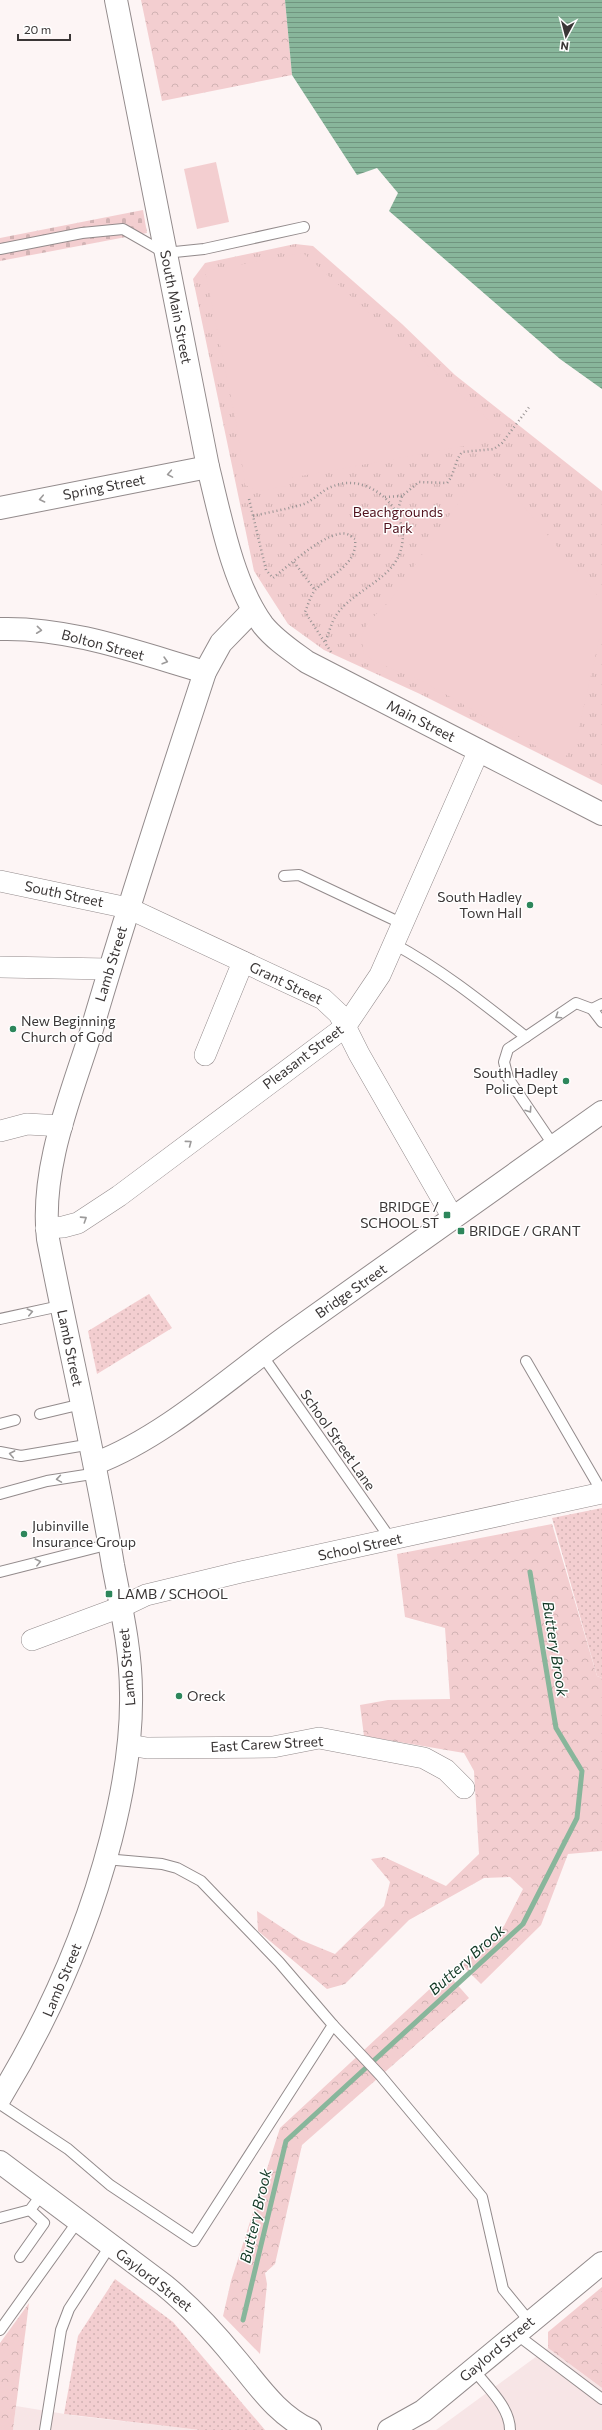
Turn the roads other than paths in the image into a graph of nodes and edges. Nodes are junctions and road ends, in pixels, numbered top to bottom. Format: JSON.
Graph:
{"nodes":[{"id":1,"x":116,"y":0,"type":"edge"},
{"id":2,"x":304,"y":228,"type":"dead end"},
{"id":3,"x":0,"y":249,"type":"edge"},
{"id":4,"x":165,"y":253,"type":"junction"},
{"id":5,"x":208,"y":467,"type":"junction"},
{"id":6,"x":0,"y":508,"type":"edge"},
{"id":7,"x":253,"y":610,"type":"junction"},
{"id":8,"x":0,"y":629,"type":"edge"},
{"id":9,"x":205,"y":672,"type":"junction"},
{"id":10,"x":479,"y":750,"type":"junction"},
{"id":11,"x":602,"y":814,"type":"edge"},
{"id":12,"x":284,"y":876,"type":"dead end"},
{"id":13,"x":0,"y":881,"type":"edge"},
{"id":14,"x":128,"y":908,"type":"junction"},
{"id":15,"x":402,"y":924,"type":"junction"},
{"id":16,"x":394,"y":944,"type":"junction"},
{"id":17,"x":243,"y":962,"type":"junction"},
{"id":18,"x":0,"y":967,"type":"edge"},
{"id":19,"x":109,"y":970,"type":"junction"},
{"id":20,"x":602,"y":1004,"type":"edge"},
{"id":21,"x":592,"y":1009,"type":"junction"},
{"id":22,"x":602,"y":1022,"type":"edge"},
{"id":23,"x":345,"y":1027,"type":"junction"},
{"id":24,"x":526,"y":1037,"type":"junction"},
{"id":25,"x":204,"y":1055,"type":"dead end"},
{"id":26,"x":602,"y":1112,"type":"edge"},
{"id":27,"x":62,"y":1126,"type":"junction"},
{"id":28,"x":0,"y":1131,"type":"edge"},
{"id":29,"x":554,"y":1146,"type":"junction"},
{"id":30,"x":453,"y":1218,"type":"junction"},
{"id":31,"x":46,"y":1228,"type":"junction"},
{"id":32,"x":60,"y":1306,"type":"junction"},
{"id":33,"x":0,"y":1319,"type":"edge"},
{"id":34,"x":262,"y":1355,"type":"junction"},
{"id":35,"x":526,"y":1361,"type":"dead end"},
{"id":36,"x":82,"y":1404,"type":"junction"},
{"id":37,"x":40,"y":1414,"type":"dead end"},
{"id":38,"x":15,"y":1420,"type":"dead end"},
{"id":39,"x":0,"y":1424,"type":"edge"},
{"id":40,"x":0,"y":1452,"type":"edge"},
{"id":41,"x":95,"y":1460,"type":"junction"},
{"id":42,"x":602,"y":1492,"type":"edge"},
{"id":43,"x":0,"y":1494,"type":"edge"},
{"id":44,"x":392,"y":1541,"type":"junction"},
{"id":45,"x":110,"y":1544,"type":"junction"},
{"id":46,"x":0,"y":1572,"type":"edge"},
{"id":47,"x":121,"y":1607,"type":"junction"},
{"id":48,"x":32,"y":1640,"type":"dead end"},
{"id":49,"x":129,"y":1745,"type":"junction"},
{"id":50,"x":464,"y":1788,"type":"dead end"},
{"id":51,"x":105,"y":1859,"type":"junction"},
{"id":52,"x":333,"y":2025,"type":"junction"},
{"id":53,"x":0,"y":2098,"type":"edge"},
{"id":54,"x":0,"y":2104,"type":"edge"},
{"id":55,"x":0,"y":2162,"type":"edge"},
{"id":56,"x":36,"y":2202,"type":"junction"},
{"id":57,"x":0,"y":2218,"type":"edge"},
{"id":58,"x":78,"y":2221,"type":"junction"},
{"id":59,"x":110,"y":2246,"type":"junction"},
{"id":60,"x":20,"y":2257,"type":"dead end"},
{"id":61,"x":602,"y":2263,"type":"edge"},
{"id":62,"x":523,"y":2328,"type":"junction"},
{"id":63,"x":0,"y":2330,"type":"edge"},
{"id":64,"x":474,"y":2370,"type":"junction"},
{"id":65,"x":602,"y":2399,"type":"edge"},
{"id":66,"x":45,"y":2430,"type":"edge"},
{"id":67,"x":310,"y":2430,"type":"edge"},
{"id":68,"x":389,"y":2430,"type":"edge"},
{"id":69,"x":510,"y":2430,"type":"edge"}],
"edges":[{"from":1,"to":4,"type":"main road","name":"South Main Street"},
{"from":2,"to":4,"type":"lane"},
{"from":3,"to":4,"type":"lane"},
{"from":4,"to":5,"type":"main road","name":"South Main Street"},
{"from":5,"to":6,"type":"main road","name":"Spring Street","one_way":true},
{"from":5,"to":7,"type":"main road","name":"South Main Street"},
{"from":7,"to":9,"type":"main road","name":"Lamb Street"},
{"from":7,"to":10,"type":"main road","name":"Main Street"},
{"from":8,"to":9,"type":"main road","name":"Bolton Street","one_way":true},
{"from":9,"to":14,"type":"main road","name":"Lamb Street"},
{"from":10,"to":11,"type":"main road","name":"Main Street"},
{"from":10,"to":15,"type":"street","name":"Pleasant Street"},
{"from":12,"to":15,"type":"lane"},
{"from":13,"to":14,"type":"street","name":"South Street"},
{"from":14,"to":17,"type":"street","name":"Grant Street"},
{"from":14,"to":19,"type":"main road","name":"Lamb Street"},
{"from":15,"to":16,"type":"street","name":"Pleasant Street"},
{"from":16,"to":23,"type":"street","name":"Pleasant Street"},
{"from":16,"to":24,"type":"lane"},
{"from":17,"to":23,"type":"street","name":"Grant Street"},
{"from":17,"to":25,"type":"street"},
{"from":18,"to":19,"type":"street"},
{"from":19,"to":27,"type":"main road","name":"Lamb Street"},
{"from":20,"to":21,"type":"lane"},
{"from":21,"to":22,"type":"lane"},
{"from":21,"to":24,"type":"lane","one_way":true},
{"from":23,"to":30,"type":"street","name":"Grant Street"},
{"from":31,"to":23,"type":"street","name":"Pleasant Street","one_way":true},
{"from":24,"to":29,"type":"lane","one_way":true},
{"from":26,"to":29,"type":"main road","name":"Bridge Street"},
{"from":27,"to":28,"type":"street"},
{"from":27,"to":31,"type":"main road","name":"Lamb Street"},
{"from":29,"to":30,"type":"main road","name":"Bridge Street"},
{"from":30,"to":34,"type":"main road","name":"Bridge Street"},
{"from":31,"to":32,"type":"main road","name":"Lamb Street"},
{"from":33,"to":32,"type":"lane","one_way":true},
{"from":32,"to":36,"type":"main road","name":"Lamb Street"},
{"from":34,"to":41,"type":"main road","name":"Bridge Street"},
{"from":34,"to":44,"type":"lane","name":"School Street Lane"},
{"from":35,"to":42,"type":"lane"},
{"from":36,"to":37,"type":"lane"},
{"from":36,"to":41,"type":"main road","name":"Lamb Street"},
{"from":38,"to":39,"type":"lane"},
{"from":41,"to":40,"type":"lane","one_way":true},
{"from":41,"to":43,"type":"lane","one_way":true},
{"from":41,"to":45,"type":"main road","name":"Lamb Street"},
{"from":42,"to":44,"type":"street","name":"School Street"},
{"from":44,"to":47,"type":"street","name":"School Street"},
{"from":46,"to":45,"type":"lane","one_way":true},
{"from":45,"to":47,"type":"main road","name":"Lamb Street"},
{"from":47,"to":48,"type":"street","name":"School Street"},
{"from":47,"to":49,"type":"main road","name":"Lamb Street"},
{"from":49,"to":50,"type":"street","name":"East Carew Street"},
{"from":49,"to":51,"type":"main road","name":"Lamb Street"},
{"from":51,"to":52,"type":"lane"},
{"from":51,"to":53,"type":"main road","name":"Lamb Street"},
{"from":52,"to":54,"type":"lane"},
{"from":52,"to":62,"type":"lane"},
{"from":55,"to":56,"type":"main road","name":"Gaylord Street"},
{"from":56,"to":57,"type":"lane"},
{"from":56,"to":58,"type":"main road","name":"Gaylord Street"},
{"from":56,"to":60,"type":"lane"},
{"from":58,"to":59,"type":"main road","name":"Gaylord Street"},
{"from":58,"to":63,"type":"lane"},
{"from":59,"to":66,"type":"lane"},
{"from":59,"to":67,"type":"main road","name":"Gaylord Street"},
{"from":61,"to":62,"type":"main road","name":"Gaylord Street"},
{"from":62,"to":64,"type":"main road","name":"Gaylord Street"},
{"from":62,"to":65,"type":"lane"},
{"from":64,"to":68,"type":"main road","name":"Gaylord Street"},
{"from":64,"to":69,"type":"lane"}]}
